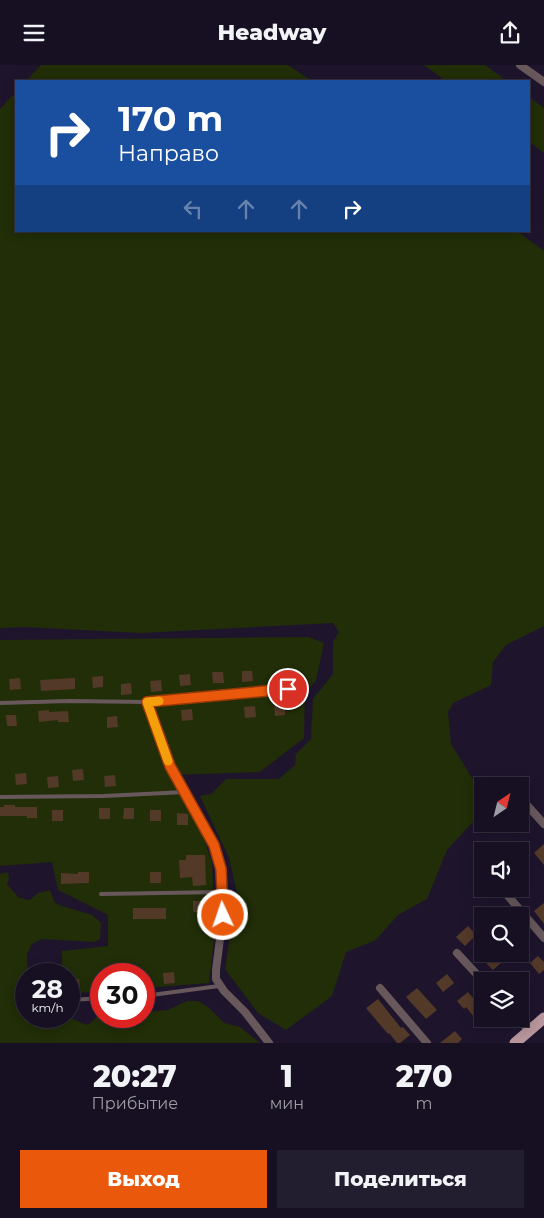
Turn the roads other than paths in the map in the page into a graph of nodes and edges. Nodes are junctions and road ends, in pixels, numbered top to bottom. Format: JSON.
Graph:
{"nodes":[{"id":1,"x":520,"y":65,"type":"edge"},
{"id":2,"x":544,"y":82,"type":"edge"},
{"id":3,"x":288,"y":689,"type":"dead end"},
{"id":4,"x":147,"y":702,"type":"junction"},
{"id":5,"x":0,"y":703,"type":"edge"},
{"id":6,"x":185,"y":792,"type":"junction"},
{"id":7,"x":0,"y":797,"type":"edge"},
{"id":8,"x":529,"y":806,"type":"edge"},
{"id":9,"x":544,"y":824,"type":"edge"},
{"id":10,"x":222,"y":892,"type":"junction"},
{"id":11,"x":101,"y":893,"type":"dead end"},
{"id":12,"x":509,"y":897,"type":"edge"},
{"id":13,"x":544,"y":938,"type":"edge"},
{"id":14,"x":457,"y":953,"type":"dead end"},
{"id":15,"x":475,"y":972,"type":"edge"},
{"id":16,"x":219,"y":986,"type":"junction"},
{"id":17,"x":380,"y":988,"type":"dead end"},
{"id":18,"x":155,"y":995,"type":"edge"},
{"id":19,"x":544,"y":1018,"type":"edge"},
{"id":20,"x":525,"y":1027,"type":"edge"},
{"id":21,"x":529,"y":1031,"type":"junction"},
{"id":22,"x":269,"y":1043,"type":"edge"},
{"id":23,"x":427,"y":1043,"type":"edge"},
{"id":24,"x":514,"y":1043,"type":"edge"}],
"edges":[{"from":1,"to":2,"type":"street"},
{"from":3,"to":4,"type":"lane"},
{"from":4,"to":5,"type":"lane"},
{"from":4,"to":6,"type":"street"},
{"from":6,"to":7,"type":"lane"},
{"from":6,"to":10,"type":"street"},
{"from":8,"to":9,"type":"street"},
{"from":10,"to":11,"type":"lane"},
{"from":10,"to":16,"type":"street"},
{"from":12,"to":13,"type":"street"},
{"from":14,"to":15,"type":"street"},
{"from":16,"to":18,"type":"lane"},
{"from":16,"to":22,"type":"street"},
{"from":17,"to":23,"type":"street"},
{"from":19,"to":21,"type":"main road"},
{"from":20,"to":21,"type":"street"},
{"from":21,"to":24,"type":"main road"}]}
